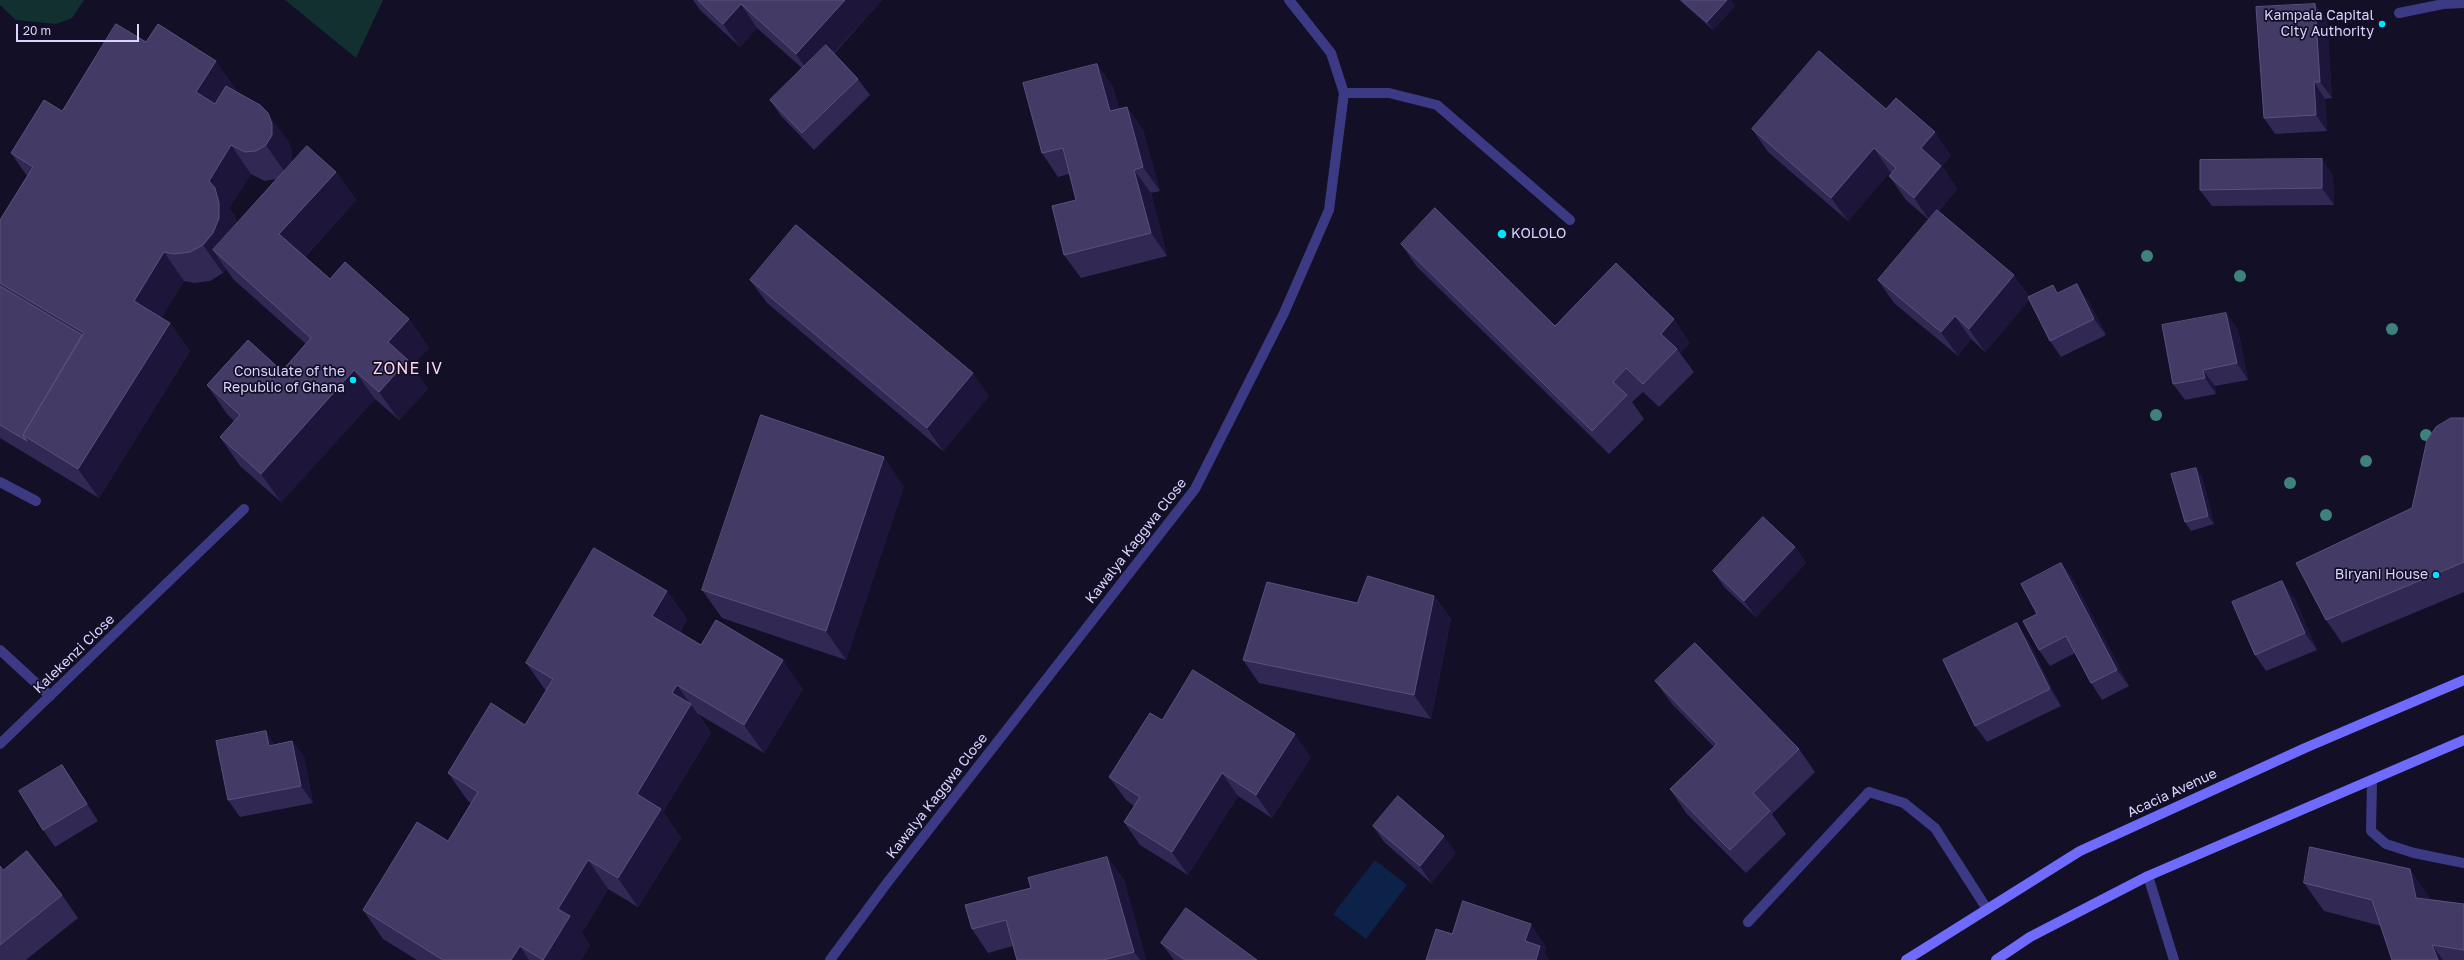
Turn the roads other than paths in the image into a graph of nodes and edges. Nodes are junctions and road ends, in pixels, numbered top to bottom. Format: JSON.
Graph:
{"nodes":[{"id":1,"x":1289,"y":0,"type":"edge"},
{"id":2,"x":2464,"y":3,"type":"edge"},
{"id":3,"x":2399,"y":13,"type":"dead end"},
{"id":4,"x":1344,"y":93,"type":"junction"},
{"id":5,"x":1570,"y":220,"type":"dead end"},
{"id":6,"x":0,"y":482,"type":"edge"},
{"id":7,"x":36,"y":501,"type":"dead end"},
{"id":8,"x":244,"y":509,"type":"dead end"},
{"id":9,"x":0,"y":650,"type":"edge"},
{"id":10,"x":2464,"y":680,"type":"edge"},
{"id":11,"x":50,"y":696,"type":"junction"},
{"id":12,"x":2464,"y":740,"type":"edge"},
{"id":13,"x":0,"y":744,"type":"edge"},
{"id":14,"x":2372,"y":781,"type":"junction"},
{"id":15,"x":2464,"y":863,"type":"edge"},
{"id":16,"x":2148,"y":876,"type":"junction"},
{"id":17,"x":1986,"y":909,"type":"junction"},
{"id":18,"x":1748,"y":922,"type":"dead end"},
{"id":19,"x":830,"y":960,"type":"edge"},
{"id":20,"x":1906,"y":960,"type":"edge"},
{"id":21,"x":1996,"y":960,"type":"edge"},
{"id":22,"x":2174,"y":960,"type":"edge"}],
"edges":[{"from":1,"to":4,"type":"street","name":"Kawalya Kaggwa Close"},
{"from":2,"to":3,"type":"street"},
{"from":4,"to":5,"type":"street"},
{"from":4,"to":19,"type":"street","name":"Kawalya Kaggwa Close"},
{"from":6,"to":7,"type":"street"},
{"from":8,"to":11,"type":"street","name":"Kalekenzi Close"},
{"from":9,"to":11,"type":"street"},
{"from":10,"to":17,"type":"main road","name":"Acacia Avenue"},
{"from":11,"to":13,"type":"street","name":"Kalekenzi Close"},
{"from":12,"to":14,"type":"main road"},
{"from":14,"to":15,"type":"street"},
{"from":14,"to":16,"type":"main road"},
{"from":16,"to":21,"type":"main road"},
{"from":16,"to":22,"type":"street"},
{"from":17,"to":18,"type":"street"},
{"from":17,"to":20,"type":"main road","name":"Acacia Avenue"}]}
